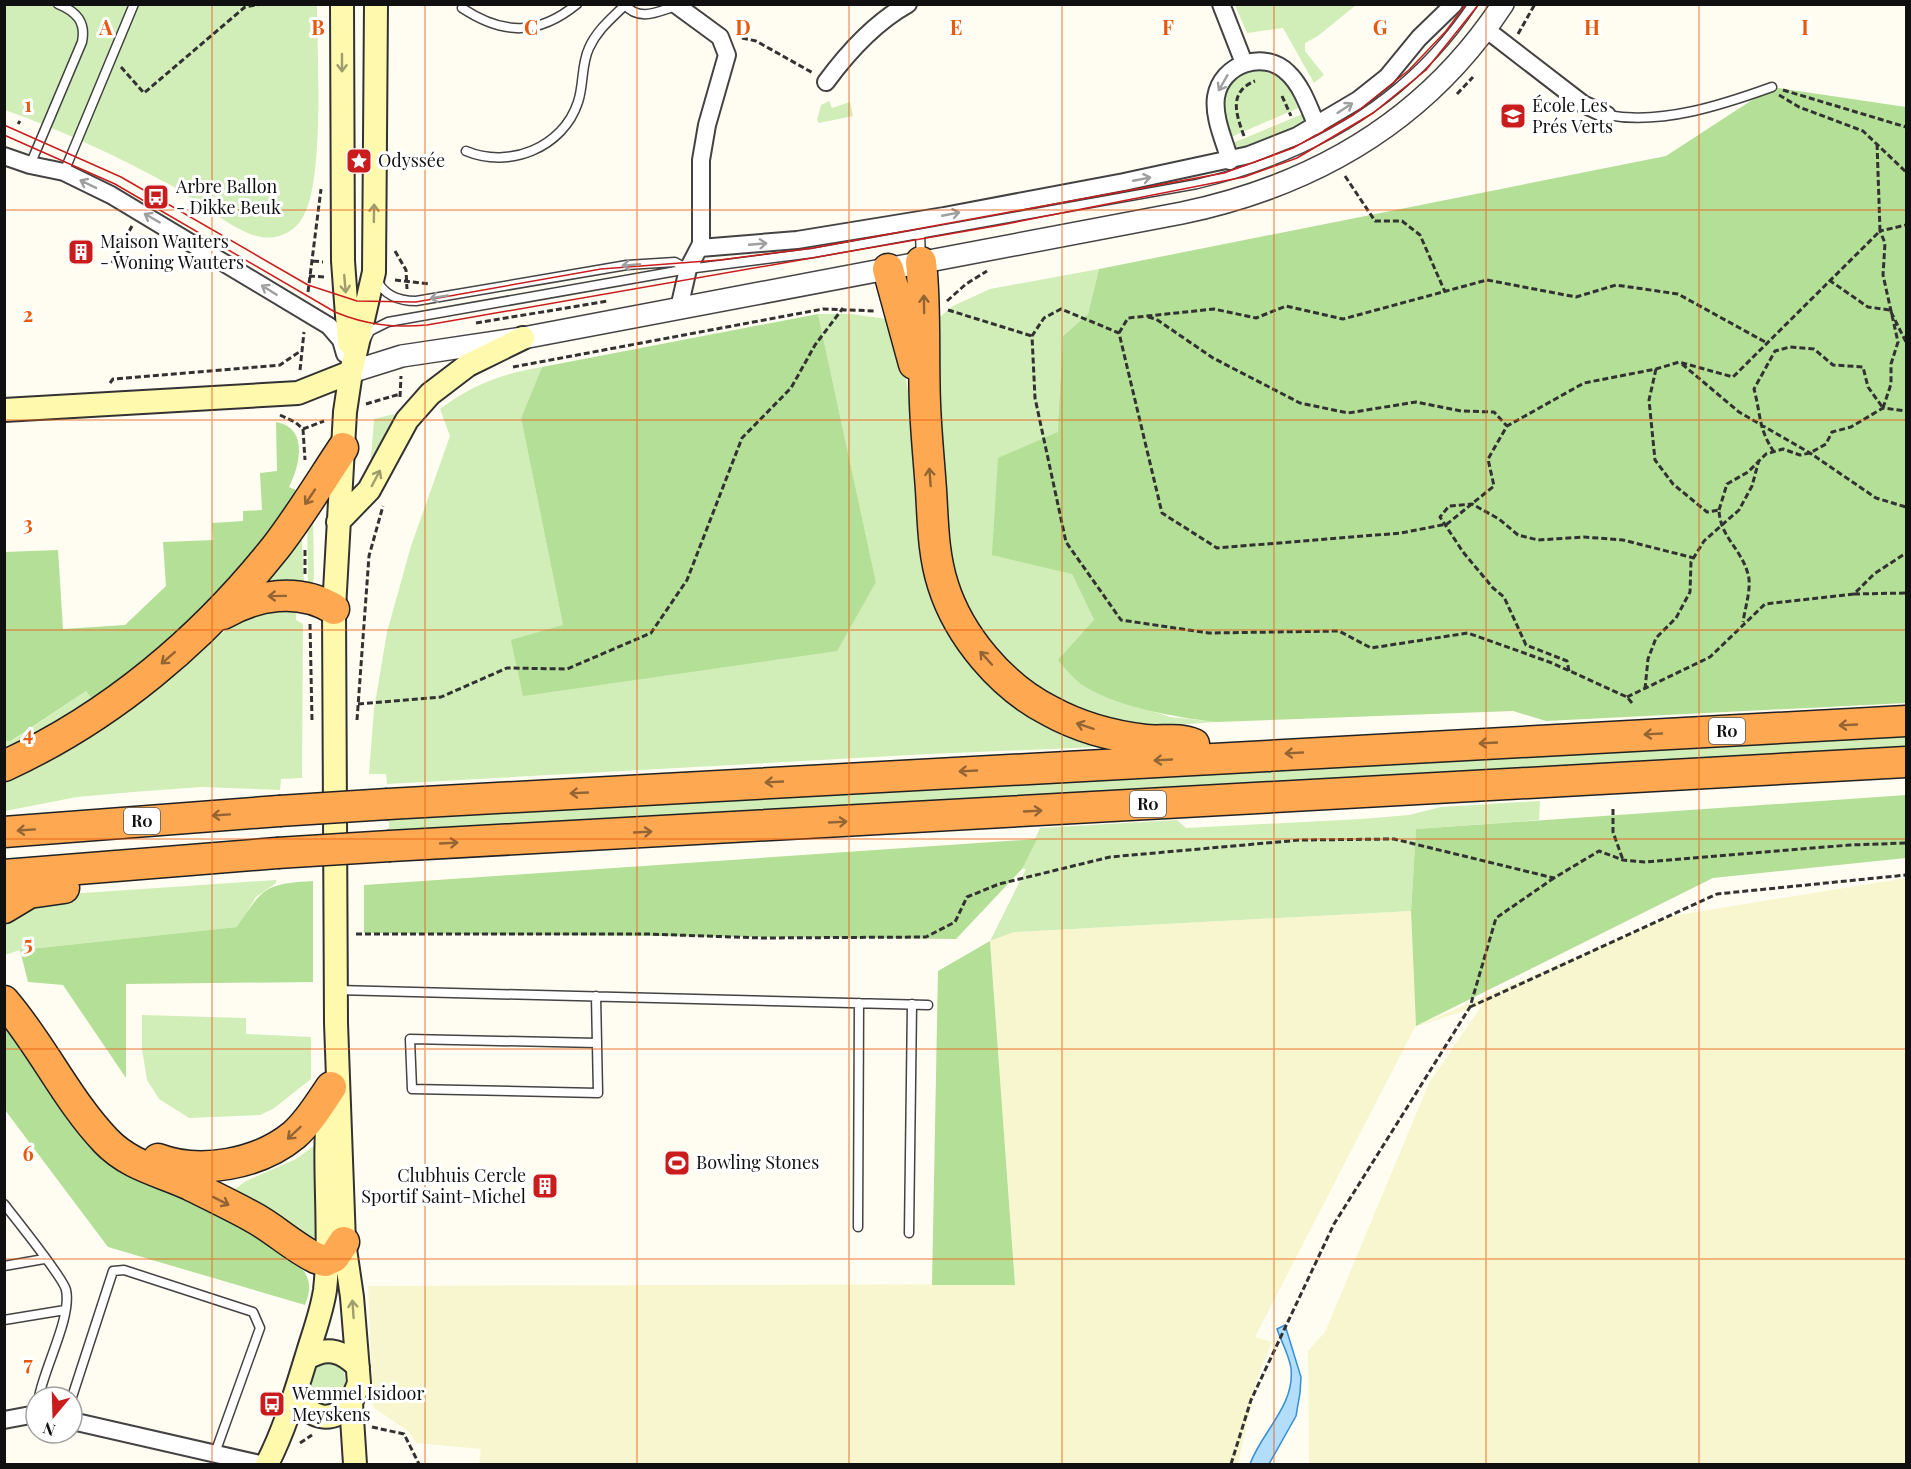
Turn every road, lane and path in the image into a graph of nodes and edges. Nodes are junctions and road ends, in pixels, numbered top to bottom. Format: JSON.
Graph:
{"nodes":[{"id":1,"x":58,"y":4,"type":"edge"},
{"id":2,"x":134,"y":4,"type":"edge"},
{"id":3,"x":262,"y":4,"type":"edge"},
{"id":4,"x":342,"y":4,"type":"edge"},
{"id":5,"x":376,"y":4,"type":"edge"},
{"id":6,"x":577,"y":4,"type":"edge"},
{"id":7,"x":908,"y":4,"type":"edge"},
{"id":8,"x":1221,"y":4,"type":"edge"},
{"id":9,"x":1454,"y":4,"type":"edge"},
{"id":10,"x":1473,"y":4,"type":"edge"},
{"id":11,"x":1503,"y":4,"type":"edge"},
{"id":12,"x":1535,"y":4,"type":"edge"},
{"id":13,"x":624,"y":5,"type":"edge"},
{"id":14,"x":675,"y":5,"type":"edge"},
{"id":15,"x":462,"y":9,"type":"dead end"},
{"id":16,"x":1487,"y":30,"type":"junction"},
{"id":17,"x":742,"y":38,"type":"dead end"},
{"id":18,"x":1515,"y":39,"type":"dead end"},
{"id":19,"x":110,"y":61,"type":"junction"},
{"id":20,"x":1244,"y":63,"type":"junction"},
{"id":21,"x":1263,"y":81,"type":"dead end"},
{"id":22,"x":826,"y":82,"type":"joint"},
{"id":23,"x":1772,"y":87,"type":"junction"},
{"id":24,"x":1280,"y":90,"type":"dead end"},
{"id":25,"x":1607,"y":115,"type":"joint"},
{"id":26,"x":1291,"y":116,"type":"dead end"},
{"id":27,"x":1317,"y":126,"type":"junction"},
{"id":28,"x":1906,"y":127,"type":"edge"},
{"id":29,"x":1244,"y":136,"type":"dead end"},
{"id":30,"x":1877,"y":143,"type":"junction"},
{"id":31,"x":466,"y":152,"type":"dead end"},
{"id":32,"x":4,"y":156,"type":"edge"},
{"id":33,"x":1230,"y":161,"type":"junction"},
{"id":34,"x":30,"y":165,"type":"junction"},
{"id":35,"x":64,"y":172,"type":"junction"},
{"id":36,"x":1906,"y":172,"type":"edge"},
{"id":37,"x":1344,"y":174,"type":"dead end"},
{"id":38,"x":1906,"y":225,"type":"edge"},
{"id":39,"x":130,"y":229,"type":"dead end"},
{"id":40,"x":1880,"y":231,"type":"junction"},
{"id":41,"x":700,"y":248,"type":"junction"},
{"id":42,"x":920,"y":248,"type":"junction"},
{"id":43,"x":313,"y":261,"type":"dead end"},
{"id":44,"x":328,"y":262,"type":"dead end"},
{"id":45,"x":112,"y":263,"type":"dead end"},
{"id":46,"x":688,"y":269,"type":"junction"},
{"id":47,"x":888,"y":269,"type":"junction"},
{"id":48,"x":374,"y":272,"type":"junction"},
{"id":49,"x":1830,"y":280,"type":"junction"},
{"id":50,"x":1445,"y":292,"type":"junction"},
{"id":51,"x":617,"y":300,"type":"dead end"},
{"id":52,"x":679,"y":308,"type":"junction"},
{"id":53,"x":843,"y":308,"type":"junction"},
{"id":54,"x":944,"y":309,"type":"dead end"},
{"id":55,"x":1890,"y":310,"type":"junction"},
{"id":56,"x":882,"y":312,"type":"dead end"},
{"id":57,"x":1146,"y":316,"type":"junction"},
{"id":58,"x":473,"y":324,"type":"dead end"},
{"id":59,"x":1119,"y":333,"type":"junction"},
{"id":60,"x":1032,"y":336,"type":"junction"},
{"id":61,"x":523,"y":338,"type":"junction"},
{"id":62,"x":1906,"y":342,"type":"edge"},
{"id":63,"x":1767,"y":343,"type":"junction"},
{"id":64,"x":302,"y":350,"type":"dead end"},
{"id":65,"x":1679,"y":362,"type":"junction"},
{"id":66,"x":509,"y":368,"type":"dead end"},
{"id":67,"x":1656,"y":369,"type":"junction"},
{"id":68,"x":351,"y":372,"type":"junction"},
{"id":69,"x":92,"y":404,"type":"junction"},
{"id":70,"x":925,"y":405,"type":"junction"},
{"id":71,"x":1883,"y":408,"type":"junction"},
{"id":72,"x":4,"y":410,"type":"edge"},
{"id":73,"x":1906,"y":411,"type":"edge"},
{"id":74,"x":296,"y":422,"type":"dead end"},
{"id":75,"x":1761,"y":425,"type":"junction"},
{"id":76,"x":1508,"y":426,"type":"junction"},
{"id":77,"x":303,"y":429,"type":"dead end"},
{"id":78,"x":343,"y":448,"type":"junction"},
{"id":79,"x":1774,"y":452,"type":"junction"},
{"id":80,"x":1810,"y":453,"type":"junction"},
{"id":81,"x":1759,"y":460,"type":"junction"},
{"id":82,"x":384,"y":503,"type":"dead end"},
{"id":83,"x":1472,"y":504,"type":"junction"},
{"id":84,"x":1906,"y":507,"type":"edge"},
{"id":85,"x":1719,"y":510,"type":"junction"},
{"id":86,"x":338,"y":522,"type":"junction"},
{"id":87,"x":1444,"y":525,"type":"junction"},
{"id":88,"x":1720,"y":526,"type":"junction"},
{"id":89,"x":1906,"y":553,"type":"edge"},
{"id":90,"x":1694,"y":558,"type":"junction"},
{"id":91,"x":1906,"y":593,"type":"edge"},
{"id":92,"x":1854,"y":594,"type":"junction"},
{"id":93,"x":334,"y":609,"type":"junction"},
{"id":94,"x":212,"y":620,"type":"junction"},
{"id":95,"x":1743,"y":623,"type":"junction"},
{"id":96,"x":1569,"y":670,"type":"junction"},
{"id":97,"x":1645,"y":689,"type":"junction"},
{"id":98,"x":1627,"y":697,"type":"junction"},
{"id":99,"x":1632,"y":703,"type":"dead end"},
{"id":100,"x":1906,"y":721,"type":"edge"},
{"id":101,"x":1221,"y":757,"type":"junction"},
{"id":102,"x":1906,"y":762,"type":"edge"},
{"id":103,"x":4,"y":766,"type":"edge"},
{"id":104,"x":1613,"y":809,"type":"dead end"},
{"id":105,"x":4,"y":832,"type":"edge"},
{"id":106,"x":1906,"y":843,"type":"edge"},
{"id":107,"x":201,"y":859,"type":"junction"},
{"id":108,"x":1623,"y":860,"type":"junction"},
{"id":109,"x":1906,"y":874,"type":"edge"},
{"id":110,"x":4,"y":875,"type":"edge"},
{"id":111,"x":1554,"y":878,"type":"junction"},
{"id":112,"x":4,"y":908,"type":"edge"},
{"id":113,"x":355,"y":934,"type":"dead end"},
{"id":114,"x":4,"y":978,"type":"edge"},
{"id":115,"x":336,"y":990,"type":"junction"},
{"id":116,"x":596,"y":996,"type":"junction"},
{"id":117,"x":4,"y":1001,"type":"edge"},
{"id":118,"x":860,"y":1003,"type":"junction"},
{"id":119,"x":912,"y":1004,"type":"junction"},
{"id":120,"x":928,"y":1005,"type":"dead end"},
{"id":121,"x":1470,"y":1007,"type":"junction"},
{"id":122,"x":336,"y":1023,"type":"junction"},
{"id":123,"x":597,"y":1043,"type":"junction"},
{"id":124,"x":331,"y":1087,"type":"junction"},
{"id":125,"x":4,"y":1204,"type":"edge"},
{"id":126,"x":858,"y":1227,"type":"dead end"},
{"id":127,"x":909,"y":1233,"type":"dead end"},
{"id":128,"x":334,"y":1251,"type":"junction"},
{"id":129,"x":44,"y":1259,"type":"junction"},
{"id":130,"x":4,"y":1266,"type":"edge"},
{"id":131,"x":65,"y":1310,"type":"junction"},
{"id":132,"x":4,"y":1320,"type":"edge"},
{"id":133,"x":306,"y":1359,"type":"junction"},
{"id":134,"x":358,"y":1367,"type":"junction"},
{"id":135,"x":41,"y":1385,"type":"edge"},
{"id":136,"x":76,"y":1385,"type":"edge"},
{"id":137,"x":295,"y":1394,"type":"junction"},
{"id":138,"x":351,"y":1403,"type":"junction"},
{"id":139,"x":24,"y":1416,"type":"edge"},
{"id":140,"x":4,"y":1420,"type":"edge"},
{"id":141,"x":84,"y":1424,"type":"edge"},
{"id":142,"x":359,"y":1430,"type":"junction"},
{"id":143,"x":300,"y":1443,"type":"dead end"},
{"id":144,"x":215,"y":1453,"type":"junction"},
{"id":145,"x":260,"y":1464,"type":"edge"},
{"id":146,"x":267,"y":1464,"type":"edge"},
{"id":147,"x":355,"y":1464,"type":"edge"},
{"id":148,"x":419,"y":1464,"type":"edge"},
{"id":149,"x":1231,"y":1464,"type":"edge"}],
"edges":[{"from":1,"to":34,"type":"lane"},
{"from":2,"to":19,"type":"lane"},
{"from":3,"to":19,"type":"path"},
{"from":4,"to":68,"type":"main road","one_way":true},
{"from":48,"to":5,"type":"main road","one_way":true},
{"from":6,"to":15,"type":"lane"},
{"from":7,"to":22,"type":"street"},
{"from":8,"to":20,"type":"street"},
{"from":27,"to":9,"type":"street","one_way":true},
{"from":10,"to":42,"type":"lane"},
{"from":11,"to":16,"type":"street"},
{"from":12,"to":18,"type":"path"},
{"from":13,"to":14,"type":"lane"},
{"from":13,"to":31,"type":"lane"},
{"from":14,"to":41,"type":"street"},
{"from":16,"to":25,"type":"street"},
{"from":16,"to":42,"type":"street"},
{"from":17,"to":22,"type":"path"},
{"from":19,"to":35,"type":"lane"},
{"from":20,"to":27,"type":"street"},
{"from":20,"to":33,"type":"street","one_way":true},
{"from":21,"to":29,"type":"path"},
{"from":23,"to":25,"type":"lane"},
{"from":23,"to":28,"type":"path"},
{"from":23,"to":30,"type":"path"},
{"from":24,"to":26,"type":"path"},
{"from":27,"to":33,"type":"street"},
{"from":30,"to":36,"type":"path"},
{"from":30,"to":40,"type":"path"},
{"from":32,"to":34,"type":"street"},
{"from":41,"to":33,"type":"street","one_way":true},
{"from":34,"to":35,"type":"street"},
{"from":68,"to":35,"type":"street","one_way":true},
{"from":37,"to":50,"type":"path"},
{"from":38,"to":40,"type":"path"},
{"from":39,"to":45,"type":"path"},
{"from":40,"to":49,"type":"path"},
{"from":40,"to":55,"type":"path"},
{"from":41,"to":46,"type":"street"},
{"from":42,"to":46,"type":"lane"},
{"from":42,"to":47,"type":"street"},
{"from":70,"to":42,"type":"highway","one_way":true},
{"from":43,"to":44,"type":"path"},
{"from":46,"to":48,"type":"lane","one_way":true},
{"from":46,"to":52,"type":"street"},
{"from":46,"to":68,"type":"lane"},
{"from":47,"to":52,"type":"street"},
{"from":47,"to":70,"type":"highway"},
{"from":48,"to":68,"type":"main road"},
{"from":49,"to":55,"type":"path"},
{"from":49,"to":63,"type":"path"},
{"from":50,"to":57,"type":"path"},
{"from":50,"to":63,"type":"path"},
{"from":51,"to":58,"type":"path"},
{"from":52,"to":61,"type":"street"},
{"from":53,"to":56,"type":"path"},
{"from":53,"to":66,"type":"path"},
{"from":53,"to":82,"type":"path"},
{"from":54,"to":60,"type":"path"},
{"from":55,"to":62,"type":"path"},
{"from":55,"to":71,"type":"path"},
{"from":57,"to":59,"type":"path"},
{"from":57,"to":76,"type":"path"},
{"from":59,"to":60,"type":"path"},
{"from":59,"to":87,"type":"path"},
{"from":60,"to":96,"type":"path"},
{"from":61,"to":68,"type":"street"},
{"from":86,"to":61,"type":"main road","one_way":true},
{"from":63,"to":65,"type":"path"},
{"from":64,"to":69,"type":"path"},
{"from":65,"to":67,"type":"path"},
{"from":65,"to":75,"type":"path"},
{"from":67,"to":76,"type":"path"},
{"from":67,"to":85,"type":"path"},
{"from":68,"to":69,"type":"main road"},
{"from":68,"to":78,"type":"main road"},
{"from":69,"to":72,"type":"main road"},
{"from":101,"to":70,"type":"highway","one_way":true},
{"from":71,"to":73,"type":"path"},
{"from":71,"to":75,"type":"path"},
{"from":71,"to":80,"type":"path"},
{"from":74,"to":77,"type":"path"},
{"from":75,"to":79,"type":"path"},
{"from":75,"to":80,"type":"path"},
{"from":76,"to":83,"type":"path"},
{"from":78,"to":86,"type":"main road"},
{"from":78,"to":94,"type":"highway","one_way":true},
{"from":79,"to":80,"type":"path"},
{"from":79,"to":81,"type":"path"},
{"from":80,"to":84,"type":"path"},
{"from":81,"to":85,"type":"path"},
{"from":81,"to":88,"type":"path"},
{"from":83,"to":87,"type":"path"},
{"from":83,"to":87,"type":"path"},
{"from":83,"to":90,"type":"path"},
{"from":85,"to":88,"type":"path"},
{"from":86,"to":93,"type":"main road"},
{"from":87,"to":96,"type":"path"},
{"from":88,"to":90,"type":"path"},
{"from":88,"to":95,"type":"path"},
{"from":89,"to":92,"type":"path"},
{"from":90,"to":97,"type":"path"},
{"from":91,"to":92,"type":"path"},
{"from":92,"to":95,"type":"path"},
{"from":93,"to":94,"type":"highway","one_way":true},
{"from":93,"to":115,"type":"main road"},
{"from":94,"to":103,"type":"highway","one_way":true},
{"from":95,"to":97,"type":"path"},
{"from":96,"to":98,"type":"path"},
{"from":97,"to":98,"type":"path"},
{"from":98,"to":99,"type":"path"},
{"from":100,"to":101,"type":"highway","number":"R0","one_way":true},
{"from":101,"to":105,"type":"highway","number":"R0","one_way":true,"bridge":true},
{"from":107,"to":102,"type":"highway","number":"R0","one_way":true,"bridge":true},
{"from":104,"to":108,"type":"path"},
{"from":106,"to":108,"type":"path"},
{"from":107,"to":110,"type":"highway","number":"R0"},
{"from":107,"to":112,"type":"highway"},
{"from":108,"to":111,"type":"path"},
{"from":109,"to":121,"type":"path"},
{"from":111,"to":113,"type":"path"},
{"from":111,"to":121,"type":"path"},
{"from":124,"to":114,"type":"highway","one_way":true},
{"from":115,"to":116,"type":"lane"},
{"from":115,"to":122,"type":"main road"},
{"from":116,"to":118,"type":"lane"},
{"from":116,"to":123,"type":"lane"},
{"from":117,"to":128,"type":"highway","one_way":true},
{"from":118,"to":119,"type":"lane"},
{"from":118,"to":126,"type":"lane"},
{"from":119,"to":120,"type":"lane"},
{"from":119,"to":127,"type":"lane"},
{"from":121,"to":149,"type":"path"},
{"from":122,"to":124,"type":"main road"},
{"from":122,"to":128,"type":"main road"},
{"from":123,"to":123,"type":"lane"},
{"from":124,"to":128,"type":"main road"},
{"from":125,"to":129,"type":"lane"},
{"from":128,"to":133,"type":"main road"},
{"from":134,"to":128,"type":"main road","one_way":true},
{"from":129,"to":130,"type":"lane"},
{"from":129,"to":131,"type":"lane"},
{"from":131,"to":132,"type":"lane"},
{"from":131,"to":135,"type":"lane"},
{"from":133,"to":134,"type":"main road"},
{"from":133,"to":137,"type":"main road"},
{"from":134,"to":138,"type":"main road"},
{"from":136,"to":144,"type":"lane"},
{"from":137,"to":138,"type":"main road"},
{"from":137,"to":146,"type":"main road"},
{"from":138,"to":142,"type":"main road"},
{"from":139,"to":140,"type":"street"},
{"from":141,"to":144,"type":"street"},
{"from":142,"to":143,"type":"path"},
{"from":142,"to":147,"type":"main road"},
{"from":142,"to":148,"type":"path"},
{"from":144,"to":145,"type":"street"}]}
